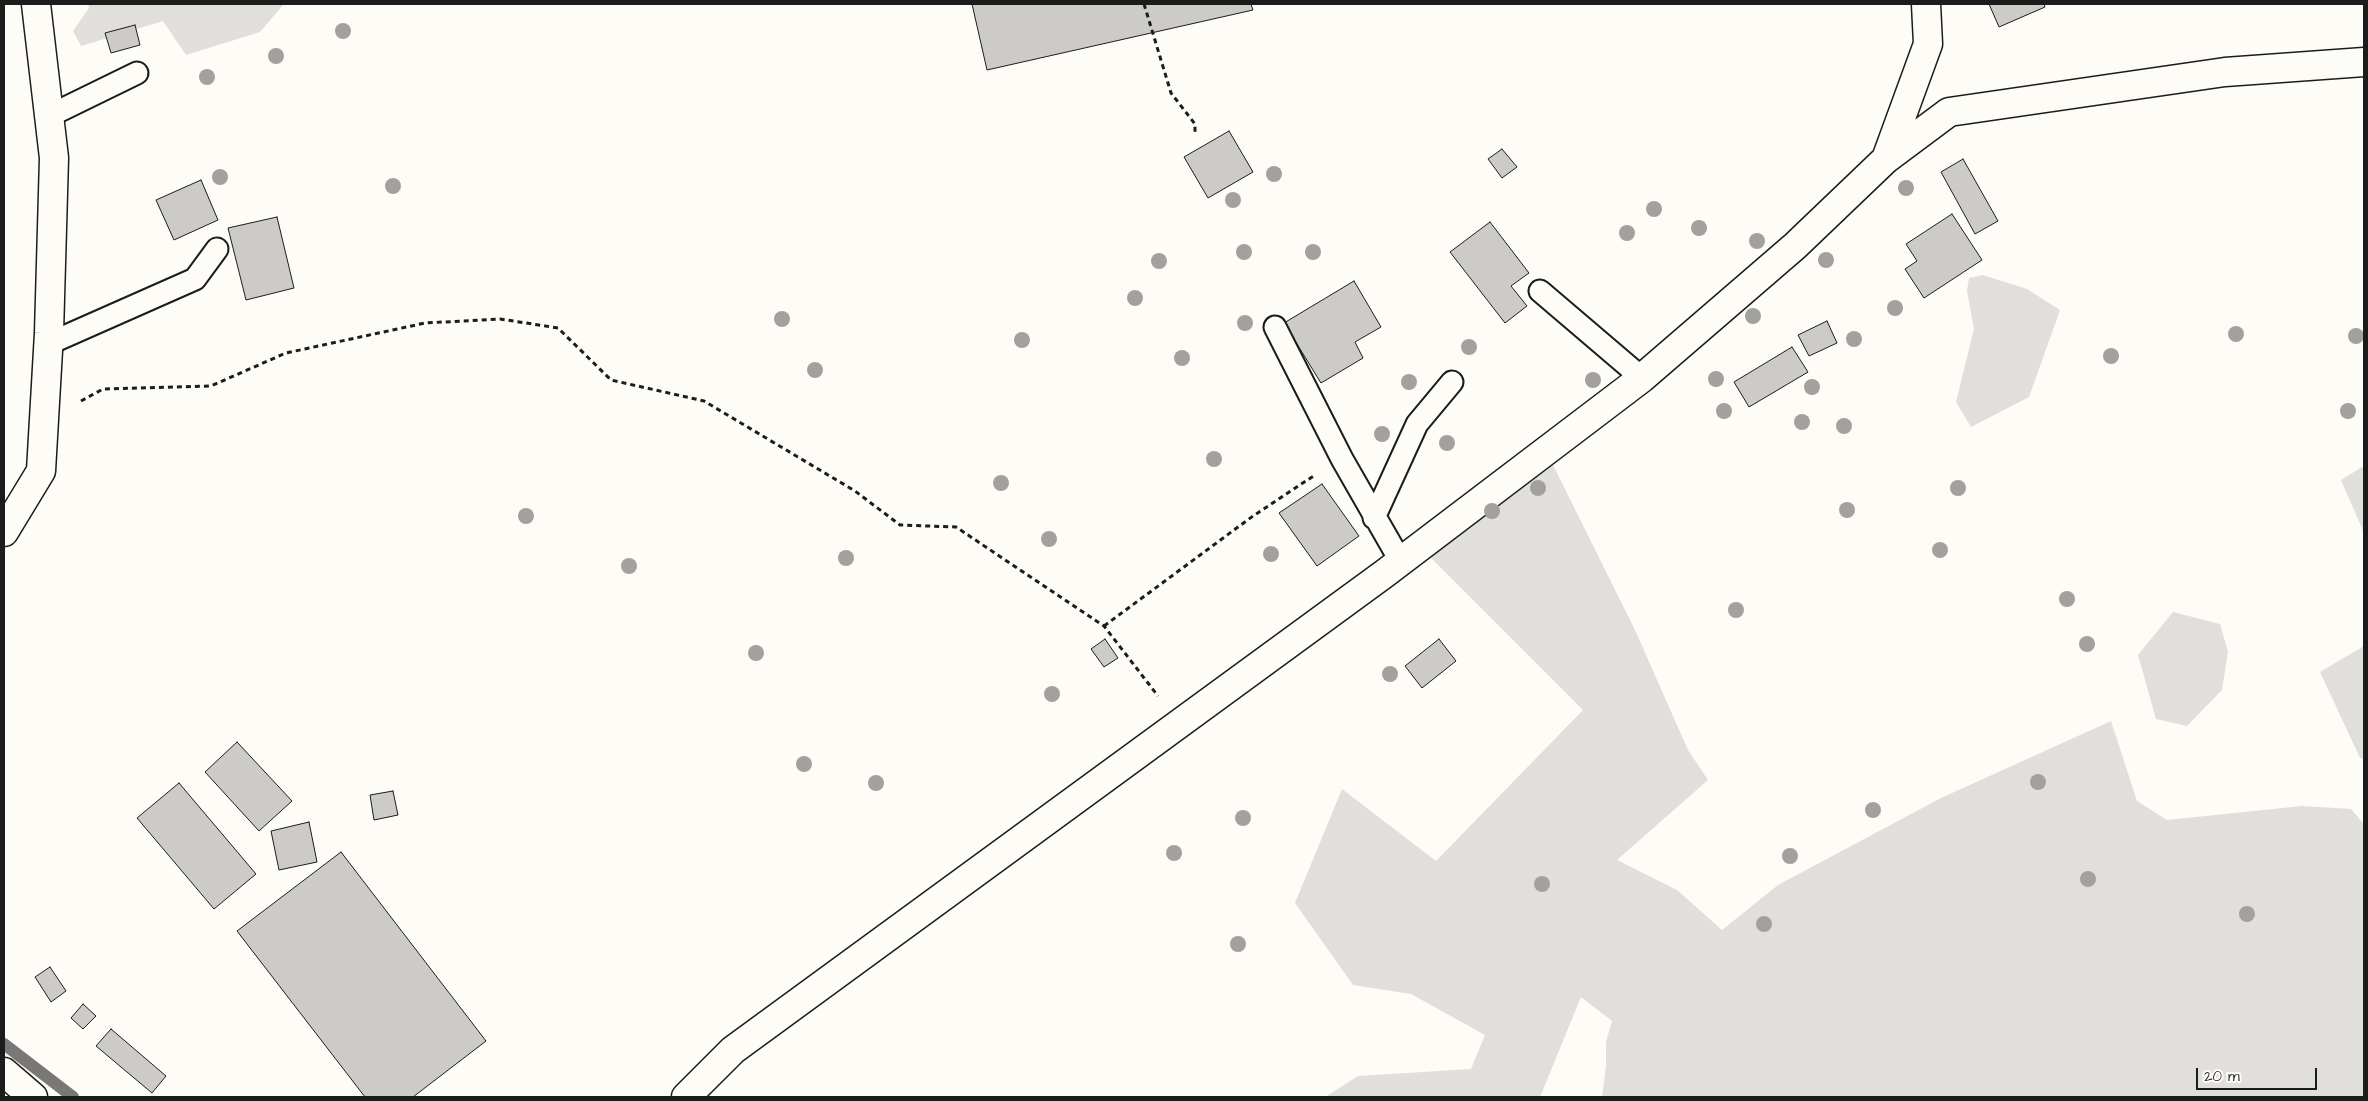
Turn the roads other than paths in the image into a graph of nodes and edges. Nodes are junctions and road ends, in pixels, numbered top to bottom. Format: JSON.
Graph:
{"nodes":[{"id":1,"x":36,"y":4,"type":"edge"},
{"id":2,"x":1926,"y":4,"type":"edge"},
{"id":3,"x":2364,"y":62,"type":"edge"},
{"id":4,"x":137,"y":72,"type":"dead end"},
{"id":5,"x":49,"y":116,"type":"junction"},
{"id":6,"x":1886,"y":160,"type":"junction"},
{"id":7,"x":217,"y":249,"type":"dead end"},
{"id":8,"x":1540,"y":291,"type":"dead end"},
{"id":9,"x":1275,"y":326,"type":"dead end"},
{"id":10,"x":48,"y":344,"type":"junction"},
{"id":11,"x":1642,"y":378,"type":"junction"},
{"id":12,"x":1452,"y":382,"type":"dead end"},
{"id":13,"x":1374,"y":518,"type":"junction"},
{"id":14,"x":4,"y":532,"type":"edge"},
{"id":15,"x":1401,"y":562,"type":"junction"},
{"id":16,"x":4,"y":1072,"type":"edge"},
{"id":17,"x":34,"y":1097,"type":"edge"},
{"id":18,"x":686,"y":1097,"type":"edge"}],
"edges":[{"from":1,"to":5,"type":"street"},
{"from":2,"to":6,"type":"street"},
{"from":3,"to":6,"type":"street"},
{"from":4,"to":5,"type":"lane"},
{"from":5,"to":10,"type":"street"},
{"from":6,"to":11,"type":"street"},
{"from":7,"to":10,"type":"lane"},
{"from":8,"to":11,"type":"lane"},
{"from":9,"to":13,"type":"lane"},
{"from":10,"to":14,"type":"street"},
{"from":11,"to":15,"type":"street"},
{"from":12,"to":13,"type":"lane"},
{"from":13,"to":15,"type":"lane"},
{"from":15,"to":18,"type":"street"},
{"from":16,"to":17,"type":"street"}]}
